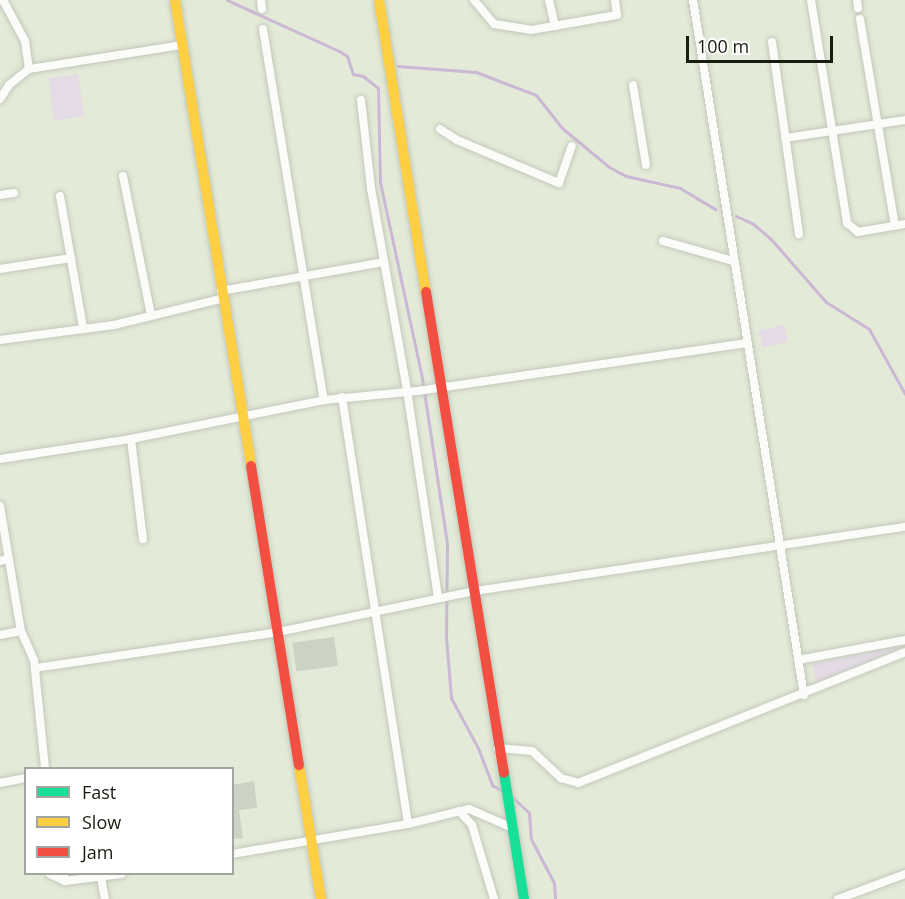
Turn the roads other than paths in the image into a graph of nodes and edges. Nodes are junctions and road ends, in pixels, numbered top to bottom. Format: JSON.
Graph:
{"nodes":[{"id":1,"x":3,"y":0,"type":"edge"},
{"id":2,"x":175,"y":0,"type":"edge"},
{"id":3,"x":261,"y":0,"type":"edge"},
{"id":4,"x":379,"y":0,"type":"edge"},
{"id":5,"x":474,"y":0,"type":"edge"},
{"id":6,"x":549,"y":0,"type":"edge"},
{"id":7,"x":615,"y":0,"type":"edge"},
{"id":8,"x":693,"y":0,"type":"edge"},
{"id":9,"x":811,"y":0,"type":"edge"},
{"id":10,"x":262,"y":9,"type":"dead end"},
{"id":11,"x":860,"y":19,"type":"dead end"},
{"id":12,"x":555,"y":26,"type":"junction"},
{"id":13,"x":263,"y":28,"type":"dead end"},
{"id":14,"x":772,"y":42,"type":"dead end"},
{"id":15,"x":182,"y":45,"type":"junction"},
{"id":16,"x":29,"y":69,"type":"junction"},
{"id":17,"x":633,"y":85,"type":"dead end"},
{"id":18,"x":0,"y":99,"type":"edge"},
{"id":19,"x":361,"y":100,"type":"dead end"},
{"id":20,"x":905,"y":120,"type":"edge"},
{"id":21,"x":878,"y":125,"type":"junction"},
{"id":22,"x":440,"y":129,"type":"dead end"},
{"id":23,"x":832,"y":130,"type":"junction"},
{"id":24,"x":785,"y":138,"type":"junction"},
{"id":25,"x":572,"y":146,"type":"dead end"},
{"id":26,"x":646,"y":165,"type":"dead end"},
{"id":27,"x":123,"y":176,"type":"dead end"},
{"id":28,"x":14,"y":193,"type":"dead end"},
{"id":29,"x":0,"y":195,"type":"edge"},
{"id":30,"x":60,"y":196,"type":"dead end"},
{"id":31,"x":905,"y":224,"type":"edge"},
{"id":32,"x":895,"y":226,"type":"junction"},
{"id":33,"x":799,"y":234,"type":"dead end"},
{"id":34,"x":663,"y":241,"type":"dead end"},
{"id":35,"x":71,"y":258,"type":"junction"},
{"id":36,"x":733,"y":261,"type":"junction"},
{"id":37,"x":382,"y":262,"type":"junction"},
{"id":38,"x":0,"y":269,"type":"edge"},
{"id":39,"x":304,"y":277,"type":"junction"},
{"id":40,"x":221,"y":295,"type":"junction"},
{"id":41,"x":151,"y":315,"type":"junction"},
{"id":42,"x":83,"y":328,"type":"junction"},
{"id":43,"x":0,"y":340,"type":"edge"},
{"id":44,"x":747,"y":343,"type":"junction"},
{"id":45,"x":443,"y":387,"type":"junction"},
{"id":46,"x":407,"y":390,"type":"junction"},
{"id":47,"x":342,"y":397,"type":"junction"},
{"id":48,"x":324,"y":400,"type":"junction"},
{"id":49,"x":241,"y":416,"type":"junction"},
{"id":50,"x":131,"y":439,"type":"junction"},
{"id":51,"x":0,"y":459,"type":"edge"},
{"id":52,"x":0,"y":506,"type":"edge"},
{"id":53,"x":905,"y":527,"type":"edge"},
{"id":54,"x":143,"y":539,"type":"dead end"},
{"id":55,"x":781,"y":545,"type":"junction"},
{"id":56,"x":9,"y":559,"type":"junction"},
{"id":57,"x":0,"y":561,"type":"edge"},
{"id":58,"x":475,"y":591,"type":"junction"},
{"id":59,"x":438,"y":598,"type":"junction"},
{"id":60,"x":374,"y":610,"type":"junction"},
{"id":61,"x":21,"y":631,"type":"junction"},
{"id":62,"x":278,"y":632,"type":"junction"},
{"id":63,"x":0,"y":635,"type":"edge"},
{"id":64,"x":905,"y":640,"type":"edge"},
{"id":65,"x":905,"y":652,"type":"edge"},
{"id":66,"x":798,"y":660,"type":"junction"},
{"id":67,"x":35,"y":668,"type":"junction"},
{"id":68,"x":804,"y":694,"type":"junction"},
{"id":69,"x":498,"y":748,"type":"junction"},
{"id":70,"x":45,"y":767,"type":"edge"},
{"id":71,"x":24,"y":778,"type":"edge"},
{"id":72,"x":0,"y":783,"type":"edge"},
{"id":73,"x":459,"y":811,"type":"junction"},
{"id":74,"x":408,"y":824,"type":"junction"},
{"id":75,"x":513,"y":828,"type":"junction"},
{"id":76,"x":312,"y":841,"type":"junction"},
{"id":77,"x":234,"y":855,"type":"edge"},
{"id":78,"x":905,"y":874,"type":"edge"},
{"id":79,"x":111,"y":875,"type":"edge"},
{"id":80,"x":64,"y":877,"type":"edge"},
{"id":81,"x":100,"y":877,"type":"junction"},
{"id":82,"x":105,"y":899,"type":"edge"},
{"id":83,"x":321,"y":899,"type":"edge"},
{"id":84,"x":494,"y":899,"type":"edge"},
{"id":85,"x":524,"y":899,"type":"edge"},
{"id":86,"x":838,"y":899,"type":"edge"}],
"edges":[{"from":1,"to":16,"type":"street"},
{"from":2,"to":15,"type":"street"},
{"from":3,"to":10,"type":"street"},
{"from":4,"to":45,"type":"street"},
{"from":5,"to":12,"type":"street"},
{"from":6,"to":12,"type":"street"},
{"from":7,"to":12,"type":"street"},
{"from":8,"to":36,"type":"street"},
{"from":9,"to":23,"type":"street"},
{"from":11,"to":21,"type":"street"},
{"from":13,"to":39,"type":"street"},
{"from":14,"to":24,"type":"street"},
{"from":15,"to":16,"type":"street"},
{"from":15,"to":40,"type":"street"},
{"from":16,"to":18,"type":"street"},
{"from":17,"to":26,"type":"street"},
{"from":19,"to":37,"type":"street"},
{"from":20,"to":21,"type":"street"},
{"from":21,"to":23,"type":"street"},
{"from":21,"to":32,"type":"street"},
{"from":22,"to":25,"type":"street"},
{"from":23,"to":24,"type":"street"},
{"from":23,"to":32,"type":"street"},
{"from":24,"to":33,"type":"street"},
{"from":27,"to":41,"type":"street"},
{"from":28,"to":29,"type":"street"},
{"from":30,"to":35,"type":"street"},
{"from":31,"to":32,"type":"street"},
{"from":34,"to":36,"type":"street"},
{"from":35,"to":38,"type":"street"},
{"from":35,"to":42,"type":"street"},
{"from":36,"to":44,"type":"street"},
{"from":37,"to":39,"type":"street"},
{"from":37,"to":46,"type":"street"},
{"from":39,"to":40,"type":"street"},
{"from":39,"to":48,"type":"street"},
{"from":40,"to":41,"type":"street"},
{"from":40,"to":49,"type":"street"},
{"from":41,"to":42,"type":"street"},
{"from":42,"to":43,"type":"street"},
{"from":44,"to":45,"type":"street"},
{"from":44,"to":55,"type":"street"},
{"from":45,"to":46,"type":"street"},
{"from":45,"to":58,"type":"street"},
{"from":46,"to":47,"type":"street"},
{"from":46,"to":59,"type":"street"},
{"from":47,"to":48,"type":"street"},
{"from":47,"to":60,"type":"street"},
{"from":48,"to":49,"type":"street"},
{"from":49,"to":50,"type":"street"},
{"from":49,"to":62,"type":"street"},
{"from":50,"to":51,"type":"street"},
{"from":50,"to":54,"type":"street"},
{"from":52,"to":56,"type":"street"},
{"from":53,"to":55,"type":"street"},
{"from":55,"to":58,"type":"street"},
{"from":55,"to":66,"type":"street"},
{"from":56,"to":57,"type":"street"},
{"from":56,"to":61,"type":"street"},
{"from":58,"to":59,"type":"street"},
{"from":58,"to":69,"type":"street"},
{"from":59,"to":60,"type":"street"},
{"from":60,"to":62,"type":"street"},
{"from":60,"to":74,"type":"street"},
{"from":61,"to":63,"type":"street"},
{"from":61,"to":67,"type":"street"},
{"from":62,"to":67,"type":"street"},
{"from":62,"to":76,"type":"street"},
{"from":64,"to":66,"type":"street"},
{"from":65,"to":68,"type":"street"},
{"from":66,"to":68,"type":"street"},
{"from":67,"to":70,"type":"street"},
{"from":68,"to":69,"type":"street"},
{"from":69,"to":75,"type":"street"},
{"from":71,"to":72,"type":"street"},
{"from":73,"to":74,"type":"street"},
{"from":73,"to":75,"type":"street"},
{"from":73,"to":84,"type":"street"},
{"from":74,"to":76,"type":"street"},
{"from":75,"to":85,"type":"street"},
{"from":76,"to":77,"type":"street"},
{"from":76,"to":83,"type":"street"},
{"from":78,"to":86,"type":"street"},
{"from":79,"to":81,"type":"street"},
{"from":80,"to":81,"type":"street"},
{"from":81,"to":82,"type":"street"}]}
